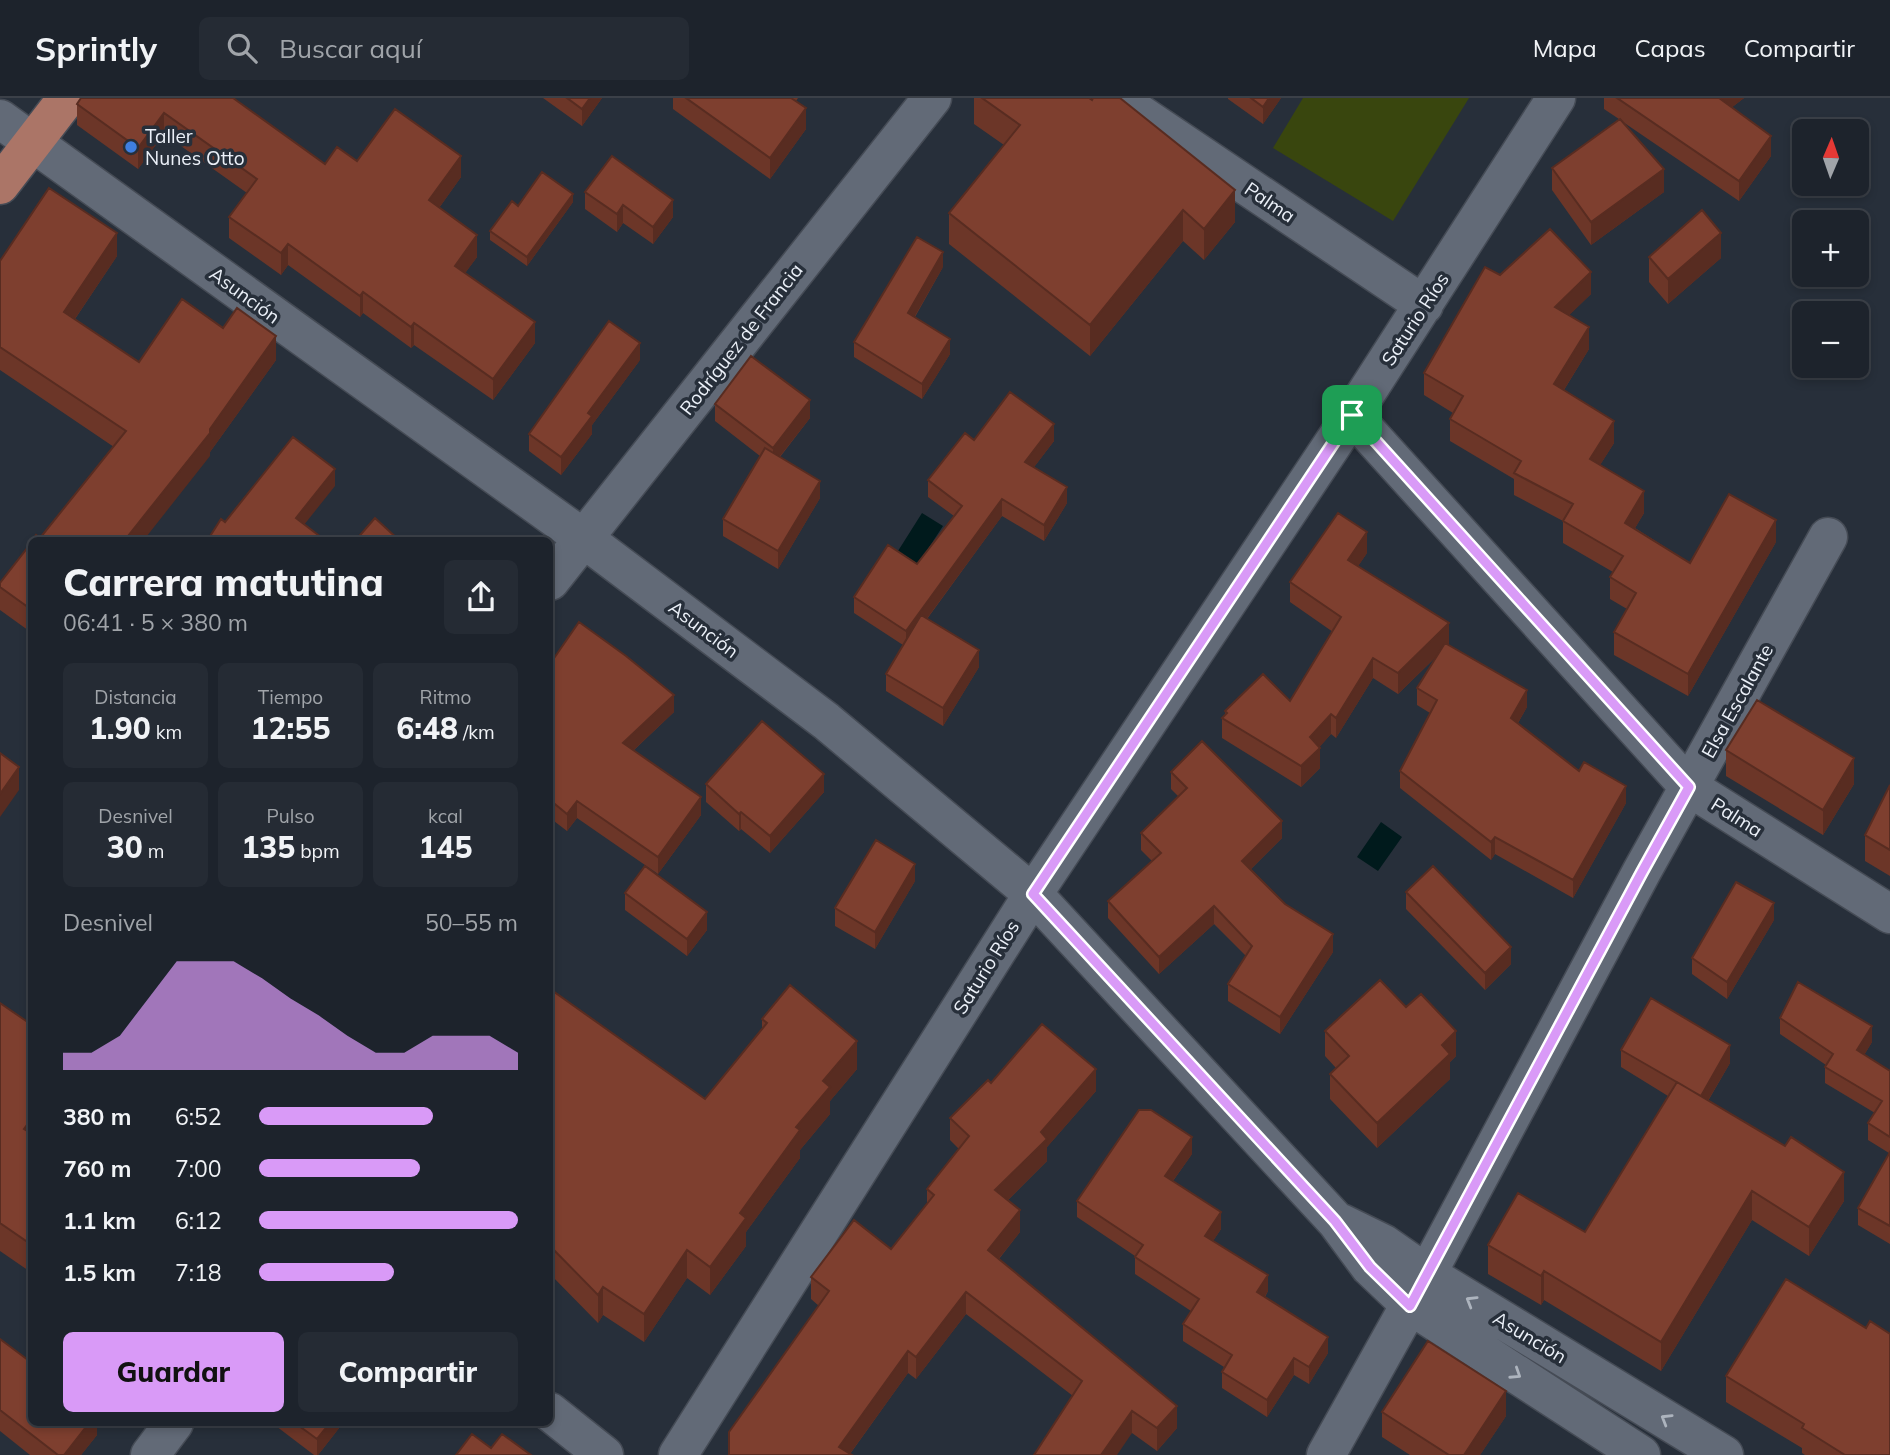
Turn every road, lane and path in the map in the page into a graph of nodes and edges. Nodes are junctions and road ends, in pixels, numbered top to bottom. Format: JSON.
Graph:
{"nodes":[{"id":1,"x":67,"y":98,"type":"edge"},
{"id":2,"x":932,"y":98,"type":"edge"},
{"id":3,"x":1116,"y":98,"type":"edge"},
{"id":4,"x":1556,"y":98,"type":"edge"},
{"id":5,"x":0,"y":119,"type":"edge"},
{"id":6,"x":33,"y":142,"type":"junction"},
{"id":7,"x":0,"y":185,"type":"edge"},
{"id":8,"x":1424,"y":306,"type":"junction"},
{"id":9,"x":1352,"y":415,"type":"junction"},
{"id":10,"x":1828,"y":537,"type":"dead end"},
{"id":11,"x":583,"y":538,"type":"junction"},
{"id":12,"x":553,"y":577,"type":"edge"},
{"id":13,"x":1689,"y":787,"type":"junction"},
{"id":14,"x":1033,"y":894,"type":"junction"},
{"id":15,"x":1890,"y":914,"type":"edge"},
{"id":16,"x":1419,"y":1290,"type":"junction"},
{"id":17,"x":553,"y":1414,"type":"edge"},
{"id":18,"x":172,"y":1426,"type":"edge"},
{"id":19,"x":150,"y":1455,"type":"edge"},
{"id":20,"x":604,"y":1455,"type":"edge"},
{"id":21,"x":678,"y":1455,"type":"edge"},
{"id":22,"x":1326,"y":1455,"type":"edge"},
{"id":23,"x":1641,"y":1455,"type":"edge"},
{"id":24,"x":1724,"y":1455,"type":"edge"}],
"edges":[{"from":1,"to":6,"type":"main road"},
{"from":2,"to":11,"type":"street","name":"Rodríguez de Francia"},
{"from":3,"to":8,"type":"street","name":"Palma"},
{"from":4,"to":8,"type":"street","name":"Saturio Ríos"},
{"from":5,"to":6,"type":"street","name":"Asunción"},
{"from":6,"to":7,"type":"main road"},
{"from":6,"to":11,"type":"street","name":"Asunción"},
{"from":8,"to":9,"type":"street","name":"Saturio Ríos"},
{"from":9,"to":13,"type":"street","name":"Palma"},
{"from":9,"to":14,"type":"street","name":"Saturio Ríos"},
{"from":10,"to":13,"type":"street","name":"Elsa Escalante"},
{"from":11,"to":12,"type":"street","name":"Rodríguez de Francia"},
{"from":11,"to":14,"type":"street","name":"Asunción"},
{"from":13,"to":15,"type":"street","name":"Palma"},
{"from":13,"to":16,"type":"street","name":"Elsa Escalante"},
{"from":14,"to":16,"type":"street","name":"Asunción"},
{"from":14,"to":21,"type":"street","name":"Saturio Ríos"},
{"from":16,"to":22,"type":"street","name":"Elsa Escalante"},
{"from":16,"to":23,"type":"street","name":"Asunción","one_way":true},
{"from":24,"to":16,"type":"street","name":"Asunción","one_way":true},
{"from":17,"to":20,"type":"street"},
{"from":18,"to":19,"type":"street"}]}
